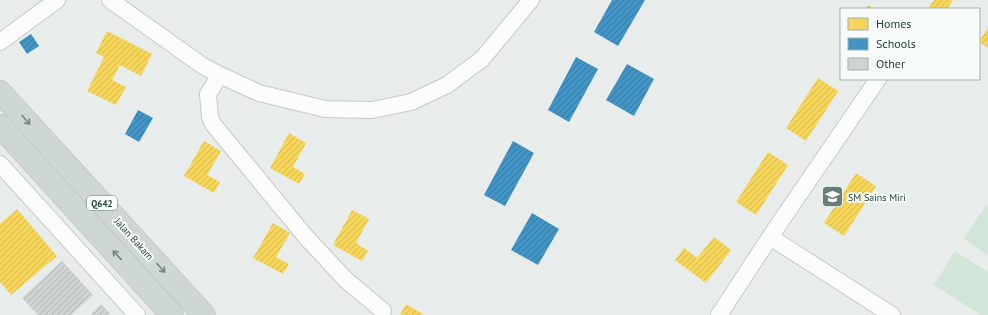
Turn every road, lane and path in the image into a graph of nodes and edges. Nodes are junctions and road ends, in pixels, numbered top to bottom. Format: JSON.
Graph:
{"nodes":[{"id":1,"x":57,"y":0,"type":"edge"},
{"id":2,"x":110,"y":0,"type":"edge"},
{"id":3,"x":531,"y":0,"type":"edge"},
{"id":4,"x":0,"y":42,"type":"edge"},
{"id":5,"x":220,"y":75,"type":"junction"},
{"id":6,"x":877,"y":80,"type":"edge"},
{"id":7,"x":0,"y":92,"type":"edge"},
{"id":8,"x":0,"y":126,"type":"edge"},
{"id":9,"x":0,"y":164,"type":"edge"},
{"id":10,"x":770,"y":237,"type":"junction"},
{"id":11,"x":383,"y":311,"type":"dead end"},
{"id":12,"x":137,"y":315,"type":"edge"},
{"id":13,"x":172,"y":315,"type":"edge"},
{"id":14,"x":204,"y":315,"type":"edge"},
{"id":15,"x":719,"y":315,"type":"edge"},
{"id":16,"x":892,"y":315,"type":"edge"}],
"edges":[{"from":1,"to":4,"type":"street"},
{"from":2,"to":5,"type":"street"},
{"from":3,"to":5,"type":"street"},
{"from":5,"to":11,"type":"street"},
{"from":6,"to":10,"type":"street"},
{"from":7,"to":14,"type":"main road","name":"Jalan Bakam","number":"Q642","one_way":true},
{"from":13,"to":8,"type":"main road","number":"Q642","one_way":true},
{"from":9,"to":12,"type":"street"},
{"from":10,"to":15,"type":"street"},
{"from":10,"to":16,"type":"street"}]}
